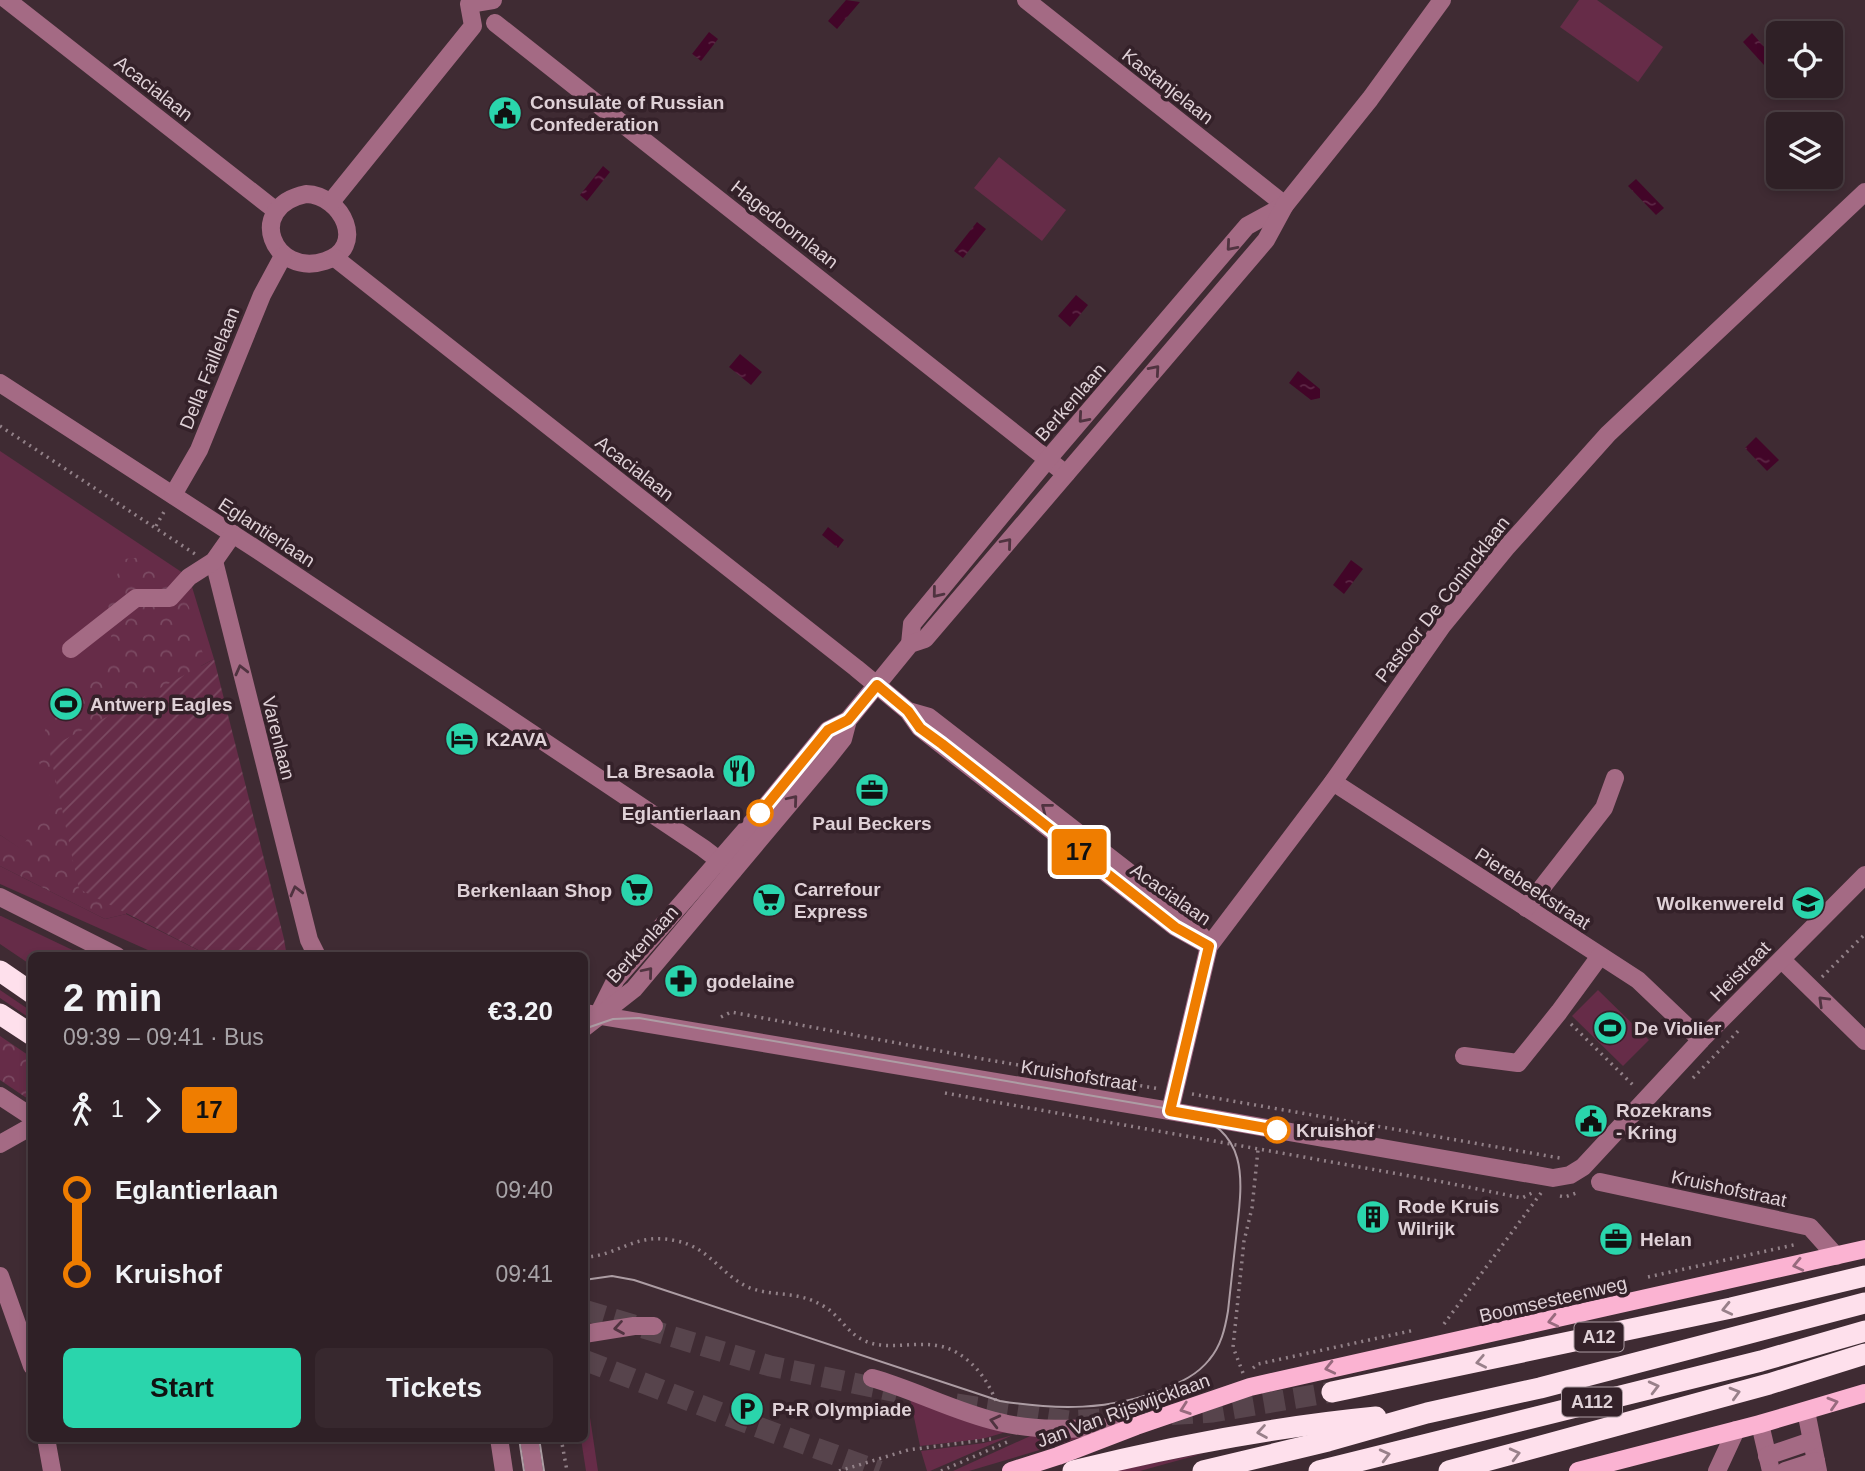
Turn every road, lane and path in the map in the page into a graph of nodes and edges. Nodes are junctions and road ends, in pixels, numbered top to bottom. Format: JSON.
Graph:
{"nodes":[{"id":1,"x":7,"y":0,"type":"edge"},
{"id":2,"x":493,"y":0,"type":"edge"},
{"id":3,"x":1026,"y":0,"type":"edge"},
{"id":4,"x":1442,"y":0,"type":"edge"},
{"id":5,"x":467,"y":2,"type":"edge"},
{"id":6,"x":495,"y":23,"type":"junction"},
{"id":7,"x":473,"y":26,"type":"junction"},
{"id":8,"x":1865,"y":192,"type":"edge"},
{"id":9,"x":331,"y":202,"type":"junction"},
{"id":10,"x":1285,"y":205,"type":"junction"},
{"id":11,"x":275,"y":210,"type":"junction"},
{"id":12,"x":284,"y":256,"type":"junction"},
{"id":13,"x":335,"y":258,"type":"junction"},
{"id":14,"x":0,"y":383,"type":"edge"},
{"id":15,"x":0,"y":426,"type":"edge"},
{"id":16,"x":1048,"y":459,"type":"junction"},
{"id":17,"x":1066,"y":474,"type":"junction"},
{"id":18,"x":173,"y":495,"type":"junction"},
{"id":19,"x":156,"y":526,"type":"dead end"},
{"id":20,"x":233,"y":534,"type":"junction"},
{"id":21,"x":214,"y":561,"type":"junction"},
{"id":22,"x":910,"y":644,"type":"junction"},
{"id":23,"x":71,"y":649,"type":"dead end"},
{"id":24,"x":877,"y":685,"type":"junction"},
{"id":25,"x":848,"y":720,"type":"junction"},
{"id":26,"x":1615,"y":778,"type":"dead end"},
{"id":27,"x":1333,"y":782,"type":"junction"},
{"id":28,"x":719,"y":859,"type":"junction"},
{"id":29,"x":733,"y":871,"type":"junction"},
{"id":30,"x":1865,"y":875,"type":"edge"},
{"id":31,"x":0,"y":897,"type":"edge"},
{"id":32,"x":1526,"y":908,"type":"junction"},
{"id":33,"x":1865,"y":934,"type":"edge"},
{"id":34,"x":1209,"y":946,"type":"junction"},
{"id":35,"x":108,"y":952,"type":"edge"},
{"id":36,"x":313,"y":952,"type":"edge"},
{"id":37,"x":1600,"y":956,"type":"junction"},
{"id":38,"x":1782,"y":960,"type":"junction"},
{"id":39,"x":0,"y":971,"type":"edge"},
{"id":40,"x":1811,"y":989,"type":"junction"},
{"id":41,"x":28,"y":990,"type":"edge"},
{"id":42,"x":1559,"y":1012,"type":"junction"},
{"id":43,"x":0,"y":1014,"type":"edge"},
{"id":44,"x":589,"y":1019,"type":"edge"},
{"id":45,"x":710,"y":1023,"type":"dead end"},
{"id":46,"x":28,"y":1032,"type":"edge"},
{"id":47,"x":1701,"y":1040,"type":"junction"},
{"id":48,"x":1865,"y":1041,"type":"edge"},
{"id":49,"x":1464,"y":1056,"type":"dead end"},
{"id":50,"x":1174,"y":1091,"type":"junction"},
{"id":51,"x":935,"y":1092,"type":"dead end"},
{"id":52,"x":0,"y":1096,"type":"edge"},
{"id":53,"x":1647,"y":1099,"type":"junction"},
{"id":54,"x":1170,"y":1111,"type":"junction"},
{"id":55,"x":28,"y":1114,"type":"edge"},
{"id":56,"x":1261,"y":1127,"type":"junction"},
{"id":57,"x":28,"y":1128,"type":"edge"},
{"id":58,"x":0,"y":1144,"type":"edge"},
{"id":59,"x":1258,"y":1149,"type":"junction"},
{"id":60,"x":1569,"y":1159,"type":"dead end"},
{"id":61,"x":1600,"y":1182,"type":"dead end"},
{"id":62,"x":1547,"y":1185,"type":"junction"},
{"id":63,"x":1865,"y":1250,"type":"edge"},
{"id":64,"x":1836,"y":1256,"type":"junction"},
{"id":65,"x":588,"y":1257,"type":"edge"},
{"id":66,"x":0,"y":1276,"type":"edge"},
{"id":67,"x":1865,"y":1276,"type":"edge"},
{"id":68,"x":1865,"y":1303,"type":"edge"},
{"id":69,"x":1444,"y":1324,"type":"dead end"},
{"id":70,"x":654,"y":1326,"type":"dead end"},
{"id":71,"x":1865,"y":1331,"type":"edge"},
{"id":72,"x":588,"y":1333,"type":"edge"},
{"id":73,"x":1865,"y":1354,"type":"edge"},
{"id":74,"x":28,"y":1355,"type":"edge"},
{"id":75,"x":872,"y":1378,"type":"dead end"},
{"id":76,"x":1247,"y":1381,"type":"junction"},
{"id":77,"x":1332,"y":1392,"type":"tunnel mouth"},
{"id":78,"x":1865,"y":1393,"type":"edge"},
{"id":79,"x":1806,"y":1411,"type":"junction"},
{"id":80,"x":1427,"y":1413,"type":"junction"},
{"id":81,"x":1001,"y":1423,"type":"junction"},
{"id":82,"x":1760,"y":1423,"type":"junction"},
{"id":83,"x":1020,"y":1426,"type":"junction"},
{"id":84,"x":1136,"y":1426,"type":"junction"},
{"id":85,"x":1736,"y":1430,"type":"junction"},
{"id":86,"x":47,"y":1442,"type":"edge"},
{"id":87,"x":500,"y":1442,"type":"edge"},
{"id":88,"x":530,"y":1442,"type":"edge"},
{"id":89,"x":562,"y":1442,"type":"edge"},
{"id":90,"x":1814,"y":1456,"type":"edge"},
{"id":91,"x":1773,"y":1466,"type":"edge"},
{"id":92,"x":52,"y":1471,"type":"edge"},
{"id":93,"x":504,"y":1471,"type":"edge"},
{"id":94,"x":534,"y":1471,"type":"edge"},
{"id":95,"x":567,"y":1471,"type":"edge"},
{"id":96,"x":839,"y":1471,"type":"edge"},
{"id":97,"x":1011,"y":1471,"type":"edge"},
{"id":98,"x":1073,"y":1471,"type":"edge"},
{"id":99,"x":1203,"y":1471,"type":"edge"},
{"id":100,"x":1319,"y":1471,"type":"edge"},
{"id":101,"x":1449,"y":1471,"type":"edge"},
{"id":102,"x":1581,"y":1471,"type":"edge"},
{"id":103,"x":1717,"y":1471,"type":"edge"}],
"edges":[{"from":1,"to":11,"type":"street","name":"Acacialaan"},
{"from":2,"to":5,"type":"street"},
{"from":2,"to":6,"type":"street"},
{"from":3,"to":10,"type":"street","name":"Kastanjelaan"},
{"from":4,"to":10,"type":"street","name":"Berkenlaan"},
{"from":5,"to":7,"type":"street"},
{"from":6,"to":7,"type":"street"},
{"from":6,"to":16,"type":"street","name":"Hagedoornlaan"},
{"from":7,"to":9,"type":"street"},
{"from":8,"to":27,"type":"street","name":"Pastoor De Conincklaan"},
{"from":9,"to":11,"type":"street"},
{"from":9,"to":13,"type":"street"},
{"from":10,"to":16,"type":"street","name":"Berkenlaan","one_way":true},
{"from":17,"to":10,"type":"street","name":"Berkenlaan","one_way":true},
{"from":11,"to":12,"type":"street"},
{"from":12,"to":13,"type":"street"},
{"from":12,"to":18,"type":"street","name":"Della Faillelaan"},
{"from":13,"to":24,"type":"street","name":"Acacialaan"},
{"from":14,"to":18,"type":"street","name":"Eglantierlaan"},
{"from":15,"to":19,"type":"path"},
{"from":16,"to":17,"type":"street","name":"Hagedoornlaan"},
{"from":16,"to":22,"type":"street","name":"Berkenlaan","one_way":true},
{"from":22,"to":17,"type":"street","name":"Berkenlaan","one_way":true},
{"from":18,"to":20,"type":"street","name":"Eglantierlaan"},
{"from":20,"to":21,"type":"street"},
{"from":20,"to":28,"type":"street","name":"Eglantierlaan"},
{"from":21,"to":23,"type":"street"},
{"from":36,"to":21,"type":"street","name":"Varenlaan","one_way":true},
{"from":22,"to":24,"type":"street","name":"Berkenlaan"},
{"from":24,"to":25,"type":"street","name":"Berkenlaan"},
{"from":24,"to":34,"type":"street","name":"Acacialaan"},
{"from":25,"to":28,"type":"street","name":"Berkenlaan"},
{"from":29,"to":25,"type":"street","name":"Berkenlaan","one_way":true},
{"from":26,"to":32,"type":"street"},
{"from":27,"to":32,"type":"street","name":"Pierebeekstraat"},
{"from":27,"to":34,"type":"street","name":"Pastoor De Conincklaan"},
{"from":28,"to":29,"type":"street"},
{"from":28,"to":44,"type":"street","name":"Berkenlaan"},
{"from":44,"to":29,"type":"street","name":"Berkenlaan","one_way":true},
{"from":30,"to":38,"type":"street","name":"Heistraat"},
{"from":31,"to":35,"type":"street"},
{"from":32,"to":37,"type":"street","name":"Pierebeekstraat"},
{"from":33,"to":40,"type":"path"},
{"from":34,"to":50,"type":"street","name":"Pastoor De Conincklaan"},
{"from":37,"to":42,"type":"street"},
{"from":37,"to":47,"type":"street","name":"Pierebeekstraat"},
{"from":38,"to":40,"type":"street"},
{"from":38,"to":47,"type":"street","name":"Heistraat"},
{"from":39,"to":41,"type":"highway"},
{"from":48,"to":40,"type":"street","one_way":true},
{"from":42,"to":49,"type":"street"},
{"from":42,"to":53,"type":"path"},
{"from":43,"to":46,"type":"highway"},
{"from":44,"to":54,"type":"street","name":"Kruishofstraat"},
{"from":45,"to":50,"type":"path"},
{"from":47,"to":53,"type":"street","name":"Heistraat"},
{"from":50,"to":54,"type":"street","name":"Pastoor De Conincklaan"},
{"from":50,"to":60,"type":"path"},
{"from":51,"to":59,"type":"path"},
{"from":52,"to":55,"type":"street"},
{"from":53,"to":62,"type":"street","name":"Heistraat"},
{"from":54,"to":56,"type":"street","name":"Kruishofstraat"},
{"from":56,"to":59,"type":"path"},
{"from":56,"to":62,"type":"street","name":"Kruishofstraat"},
{"from":57,"to":58,"type":"street"},
{"from":59,"to":62,"type":"path"},
{"from":59,"to":76,"type":"path"},
{"from":61,"to":64,"type":"street","name":"Kruishofstraat"},
{"from":62,"to":69,"type":"path"},
{"from":63,"to":64,"type":"main road","name":"Boomsesteenweg"},
{"from":64,"to":76,"type":"main road","name":"Boomsesteenweg","one_way":true},
{"from":65,"to":81,"type":"path"},
{"from":66,"to":74,"type":"street"},
{"from":67,"to":77,"type":"highway","number":"A12","one_way":true},
{"from":68,"to":80,"type":"highway","number":"A112"},
{"from":70,"to":72,"type":"street","one_way":true},
{"from":100,"to":71,"type":"highway","number":"A112","one_way":true},
{"from":101,"to":73,"type":"highway","one_way":true},
{"from":81,"to":75,"type":"street","one_way":true},
{"from":76,"to":84,"type":"main road","name":"Jan Van Rijswijcklaan","one_way":true},
{"from":79,"to":78,"type":"main road","one_way":true},
{"from":79,"to":82,"type":"main road"},
{"from":79,"to":90,"type":"street"},
{"from":80,"to":98,"type":"highway","one_way":true},
{"from":80,"to":99,"type":"highway","number":"A112"},
{"from":81,"to":83,"type":"street"},
{"from":82,"to":85,"type":"main road"},
{"from":82,"to":91,"type":"street"},
{"from":83,"to":84,"type":"street"},
{"from":83,"to":96,"type":"path"},
{"from":84,"to":97,"type":"main road","name":"Jan Van Rijswijcklaan"},
{"from":85,"to":102,"type":"main road"},
{"from":85,"to":103,"type":"street"},
{"from":86,"to":92,"type":"street"},
{"from":87,"to":93,"type":"street"},
{"from":88,"to":94,"type":"street"},
{"from":89,"to":95,"type":"path"},
{"from":90,"to":91,"type":"street"}]}
